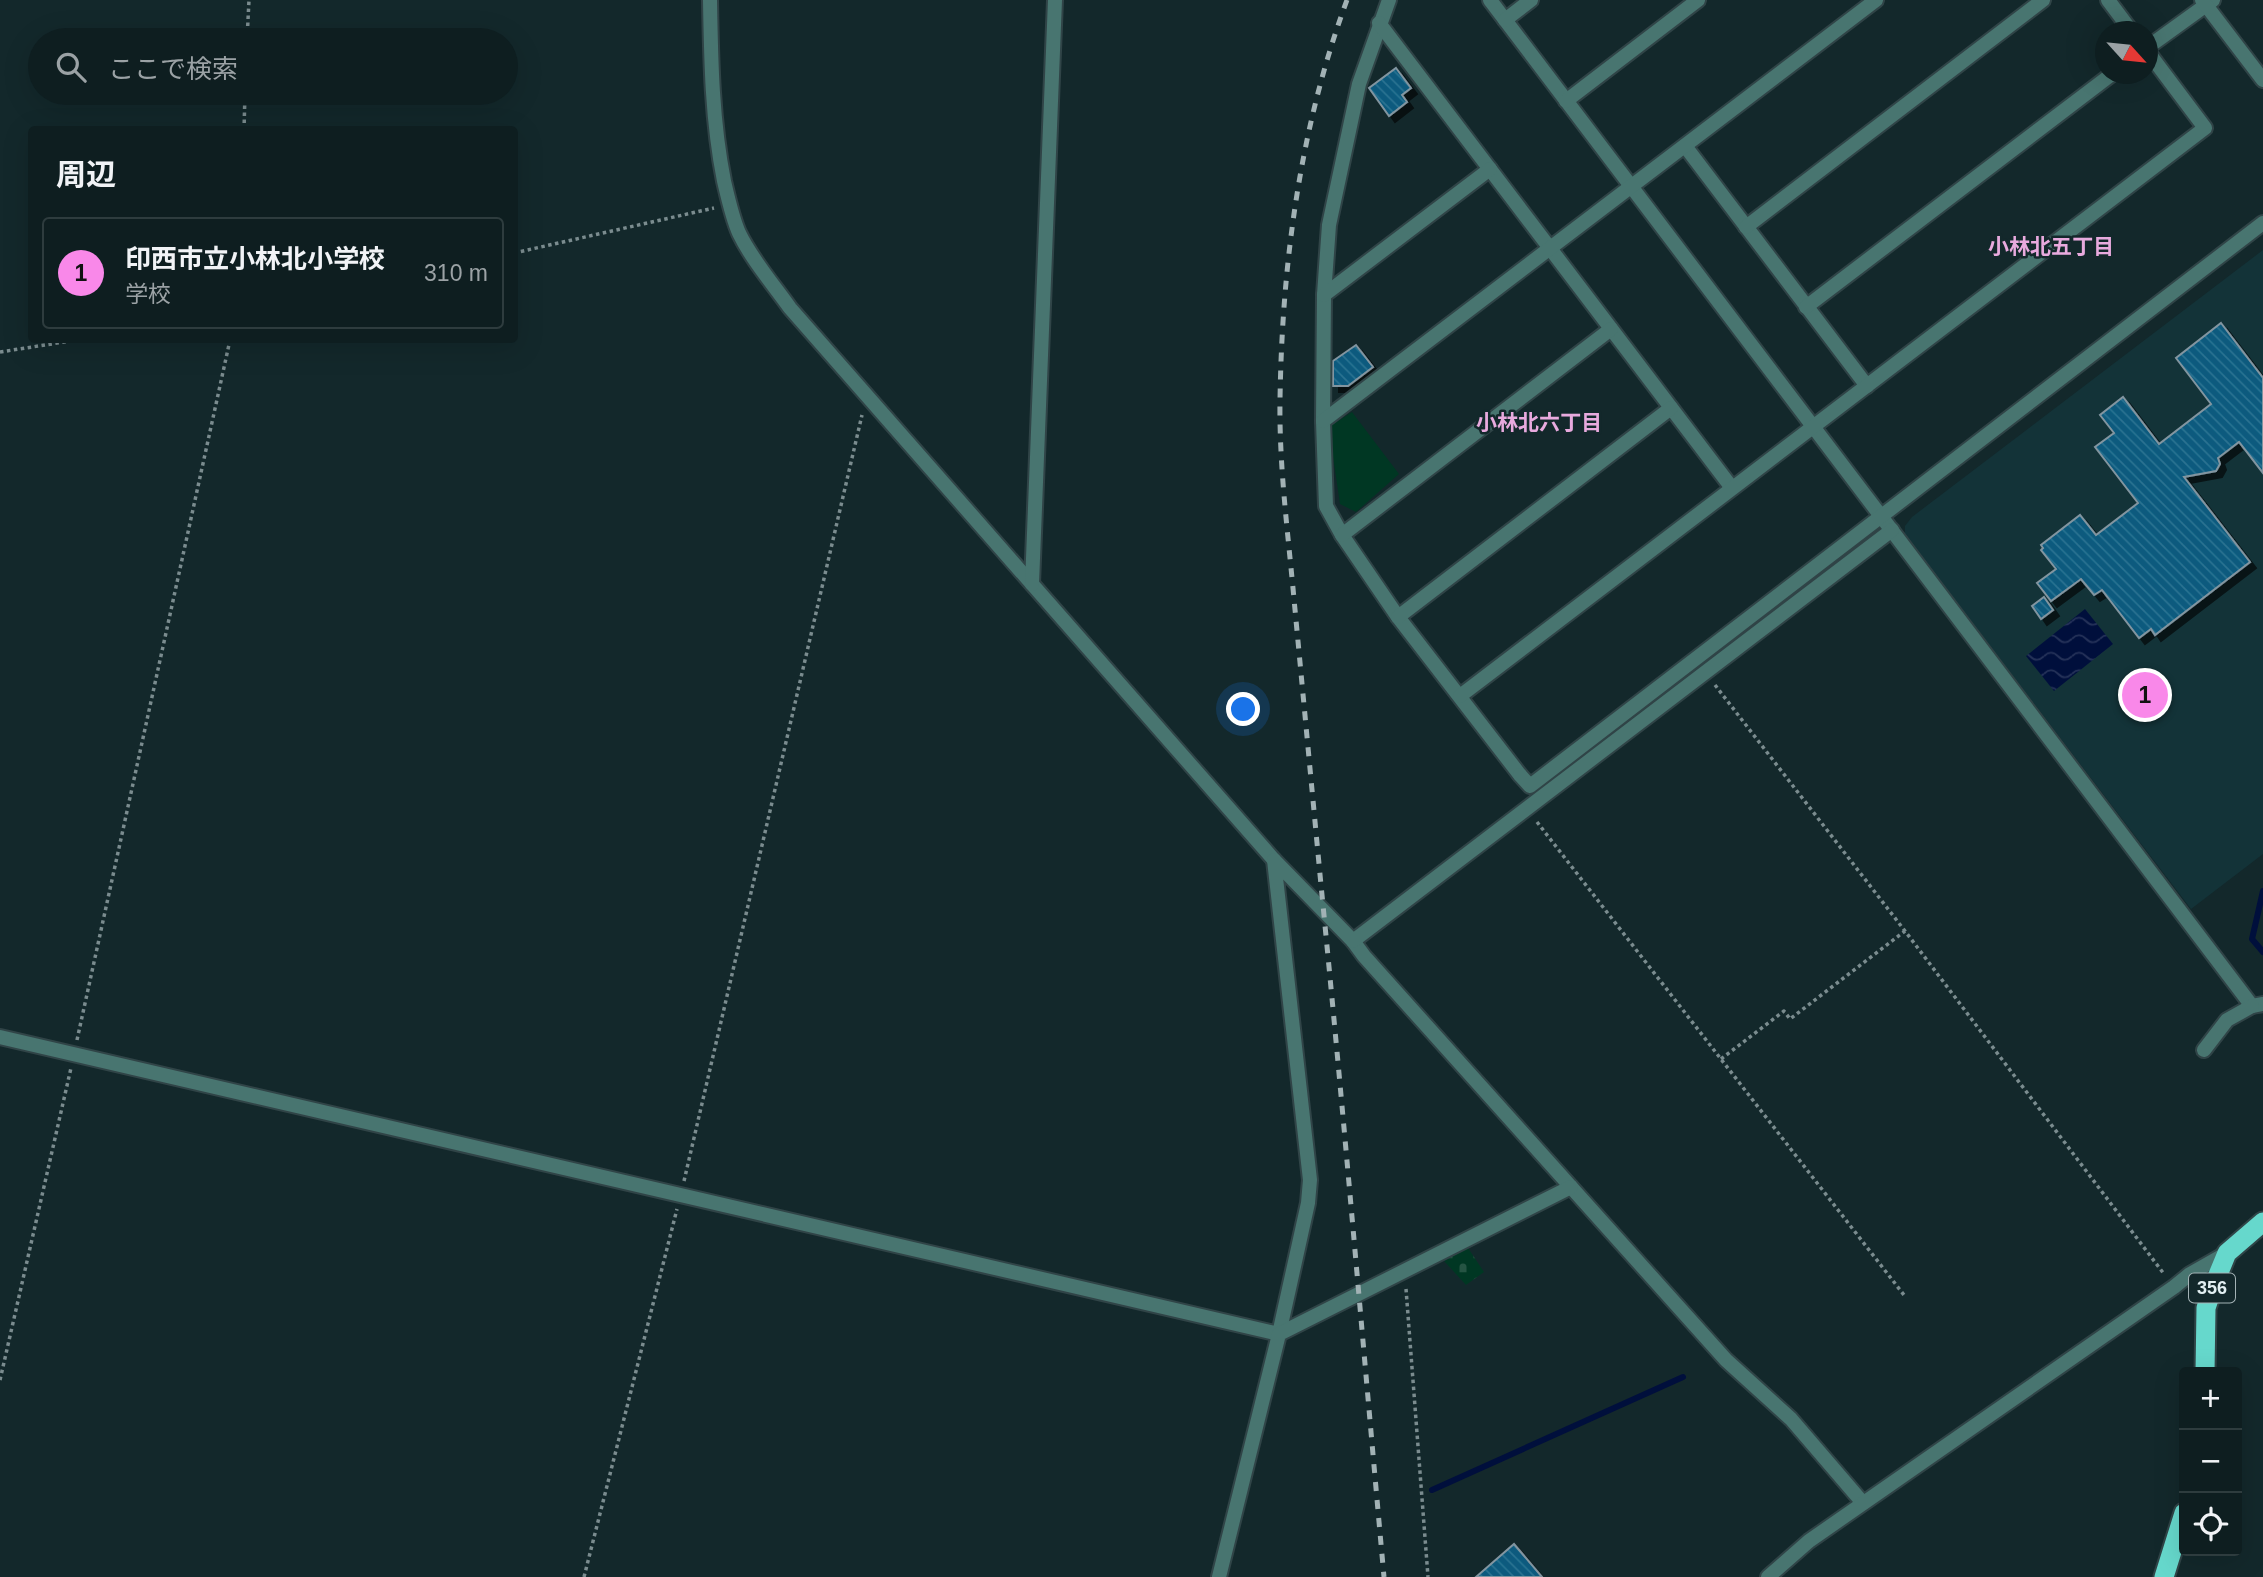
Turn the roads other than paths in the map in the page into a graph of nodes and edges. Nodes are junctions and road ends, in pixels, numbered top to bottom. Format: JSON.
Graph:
{"nodes":[{"id":1,"x":710,"y":0,"type":"edge"},
{"id":2,"x":1055,"y":0,"type":"edge"},
{"id":3,"x":1389,"y":0,"type":"edge"},
{"id":4,"x":1490,"y":0,"type":"edge"},
{"id":5,"x":1531,"y":0,"type":"edge"},
{"id":6,"x":1698,"y":0,"type":"edge"},
{"id":7,"x":1876,"y":0,"type":"edge"},
{"id":8,"x":2043,"y":0,"type":"edge"},
{"id":9,"x":2108,"y":0,"type":"edge"},
{"id":10,"x":2207,"y":2,"type":"edge"},
{"id":11,"x":1505,"y":20,"type":"junction"},
{"id":12,"x":2124,"y":21,"type":"edge"},
{"id":13,"x":1379,"y":23,"type":"junction"},
{"id":14,"x":2158,"y":39,"type":"edge"},
{"id":15,"x":2158,"y":66,"type":"edge"},
{"id":16,"x":2263,"y":80,"type":"edge"},
{"id":17,"x":2099,"y":84,"type":"edge"},
{"id":18,"x":1566,"y":101,"type":"junction"},
{"id":19,"x":1685,"y":146,"type":"junction"},
{"id":20,"x":1490,"y":169,"type":"junction"},
{"id":21,"x":1631,"y":187,"type":"junction"},
{"id":22,"x":2263,"y":223,"type":"edge"},
{"id":23,"x":1746,"y":227,"type":"junction"},
{"id":24,"x":1550,"y":248,"type":"junction"},
{"id":25,"x":1324,"y":295,"type":"junction"},
{"id":26,"x":1806,"y":307,"type":"junction"},
{"id":27,"x":1611,"y":329,"type":"junction"},
{"id":28,"x":1867,"y":386,"type":"junction"},
{"id":29,"x":1671,"y":408,"type":"junction"},
{"id":30,"x":1323,"y":422,"type":"junction"},
{"id":31,"x":1813,"y":427,"type":"junction"},
{"id":32,"x":1732,"y":488,"type":"junction"},
{"id":33,"x":1881,"y":516,"type":"junction"},
{"id":34,"x":1892,"y":530,"type":"junction"},
{"id":35,"x":1342,"y":535,"type":"junction"},
{"id":36,"x":1032,"y":583,"type":"junction"},
{"id":37,"x":1398,"y":617,"type":"junction"},
{"id":38,"x":1460,"y":696,"type":"junction"},
{"id":39,"x":1274,"y":860,"type":"junction"},
{"id":40,"x":1353,"y":941,"type":"junction"},
{"id":41,"x":2257,"y":1005,"type":"edge"},
{"id":42,"x":0,"y":1037,"type":"edge"},
{"id":43,"x":2204,"y":1051,"type":"dead end"},
{"id":44,"x":1571,"y":1187,"type":"junction"},
{"id":45,"x":2263,"y":1222,"type":"edge"},
{"id":46,"x":2227,"y":1254,"type":"junction"},
{"id":47,"x":1279,"y":1334,"type":"junction"},
{"id":48,"x":2205,"y":1367,"type":"edge"},
{"id":49,"x":1863,"y":1503,"type":"junction"},
{"id":50,"x":2179,"y":1530,"type":"edge"},
{"id":51,"x":1219,"y":1577,"type":"edge"},
{"id":52,"x":1768,"y":1577,"type":"edge"},
{"id":53,"x":2165,"y":1577,"type":"edge"}],
"edges":[{"from":1,"to":36,"type":"street"},
{"from":2,"to":36,"type":"street"},
{"from":3,"to":13,"type":"street"},
{"from":4,"to":11,"type":"street"},
{"from":5,"to":11,"type":"street"},
{"from":6,"to":18,"type":"street"},
{"from":7,"to":19,"type":"street"},
{"from":8,"to":23,"type":"street"},
{"from":9,"to":12,"type":"street"},
{"from":10,"to":14,"type":"street"},
{"from":10,"to":16,"type":"street"},
{"from":11,"to":18,"type":"street"},
{"from":13,"to":20,"type":"street"},
{"from":13,"to":25,"type":"street"},
{"from":15,"to":28,"type":"street"},
{"from":17,"to":26,"type":"street"},
{"from":18,"to":21,"type":"street"},
{"from":19,"to":21,"type":"street"},
{"from":19,"to":23,"type":"street"},
{"from":20,"to":24,"type":"street"},
{"from":20,"to":25,"type":"street"},
{"from":21,"to":24,"type":"street"},
{"from":21,"to":31,"type":"street"},
{"from":22,"to":33,"type":"street"},
{"from":23,"to":26,"type":"street"},
{"from":24,"to":27,"type":"street"},
{"from":24,"to":30,"type":"street"},
{"from":25,"to":30,"type":"street"},
{"from":26,"to":28,"type":"street"},
{"from":27,"to":29,"type":"street"},
{"from":27,"to":35,"type":"street"},
{"from":28,"to":31,"type":"street"},
{"from":29,"to":32,"type":"street"},
{"from":29,"to":37,"type":"street"},
{"from":30,"to":35,"type":"street"},
{"from":31,"to":32,"type":"street"},
{"from":31,"to":33,"type":"street"},
{"from":32,"to":38,"type":"street"},
{"from":33,"to":34,"type":"street"},
{"from":33,"to":38,"type":"street"},
{"from":34,"to":40,"type":"street"},
{"from":34,"to":41,"type":"street"},
{"from":35,"to":37,"type":"street"},
{"from":36,"to":39,"type":"street"},
{"from":37,"to":38,"type":"street"},
{"from":39,"to":40,"type":"street"},
{"from":39,"to":47,"type":"street"},
{"from":40,"to":44,"type":"street"},
{"from":41,"to":43,"type":"street"},
{"from":42,"to":47,"type":"street"},
{"from":44,"to":47,"type":"street"},
{"from":44,"to":49,"type":"street"},
{"from":45,"to":46,"type":"highway","number":"356"},
{"from":46,"to":48,"type":"highway","number":"356"},
{"from":46,"to":49,"type":"street"},
{"from":47,"to":51,"type":"street"},
{"from":49,"to":52,"type":"street"},
{"from":50,"to":53,"type":"highway"}]}
